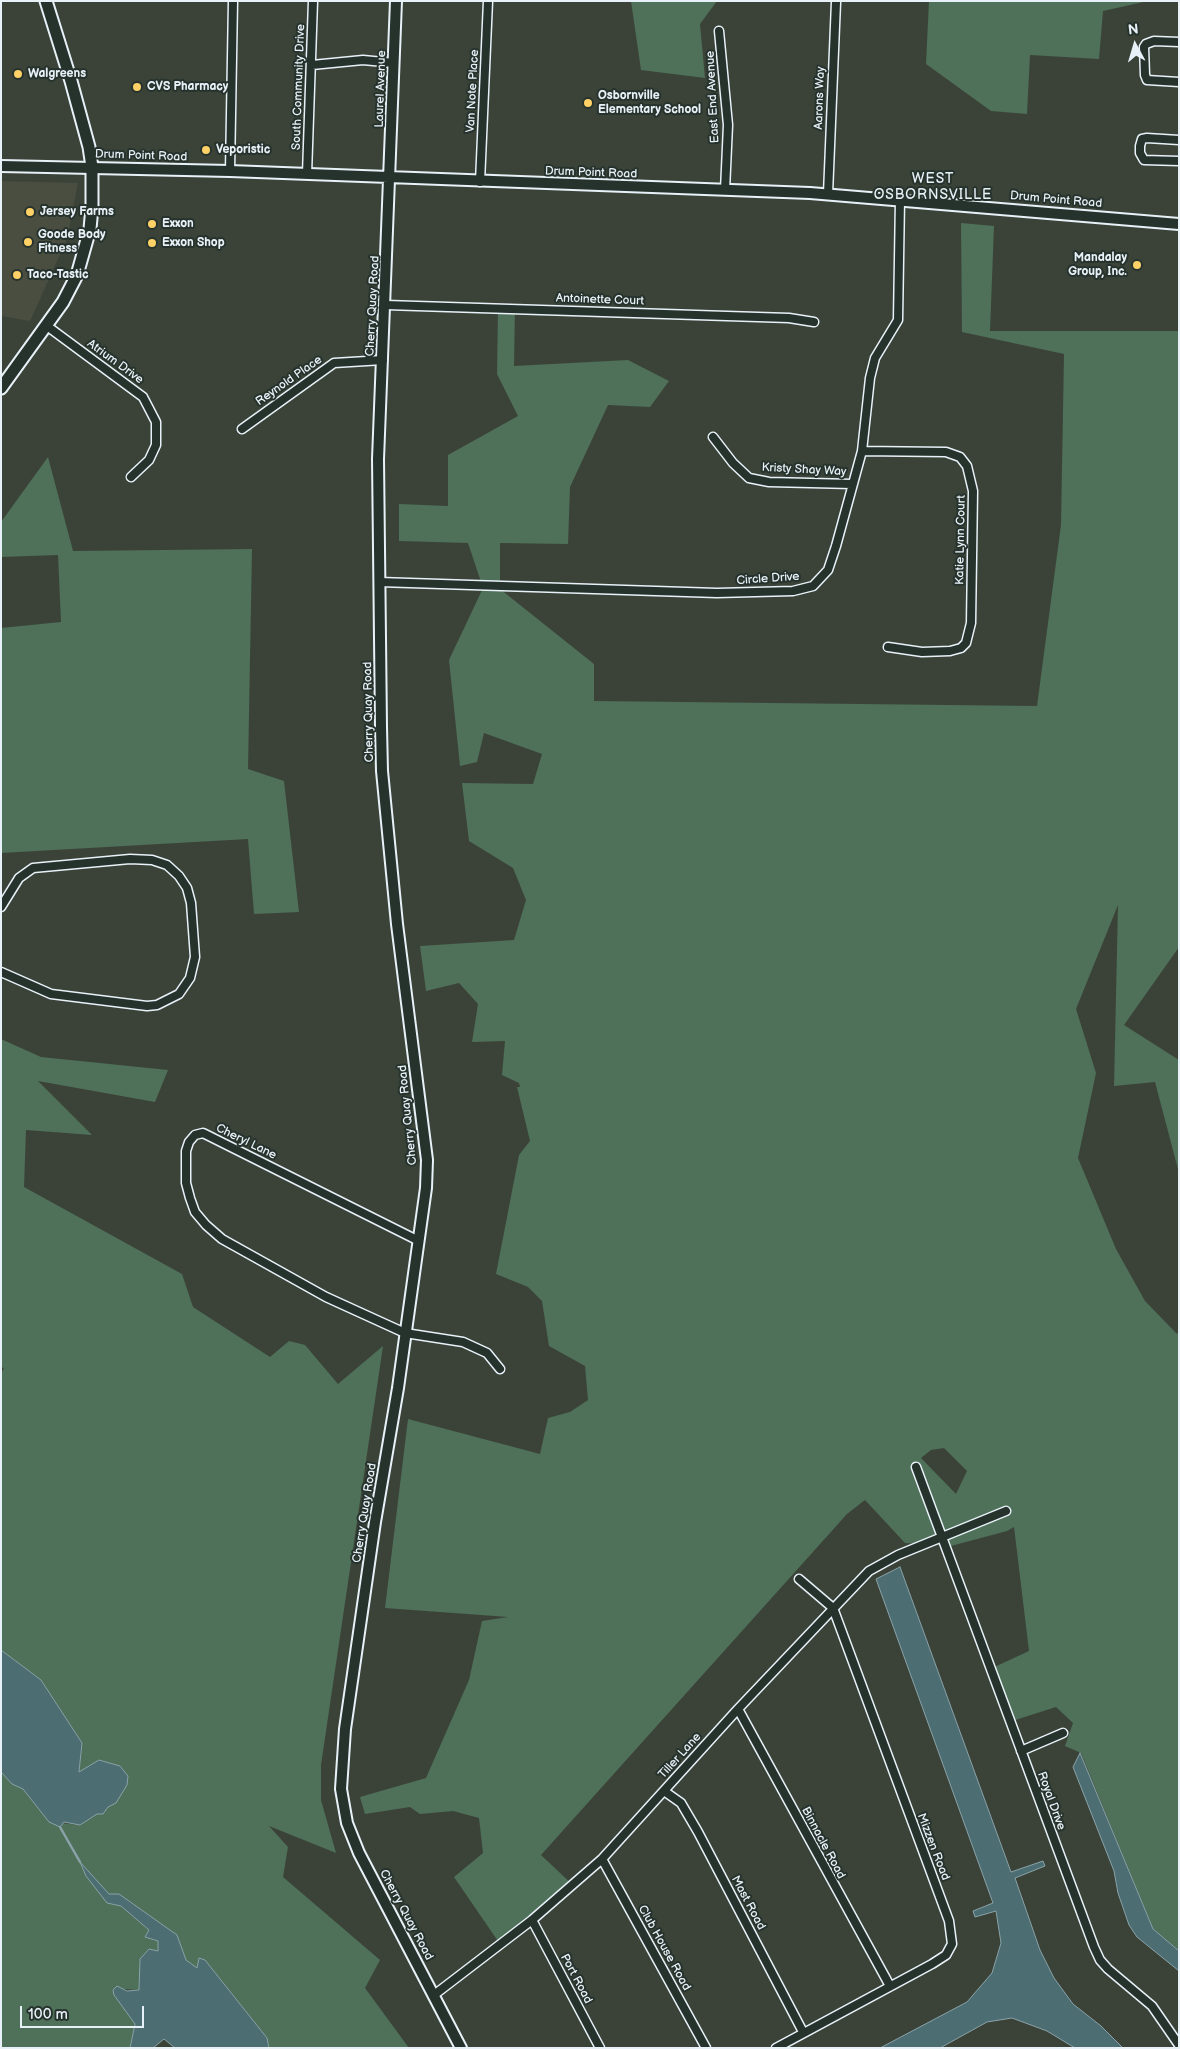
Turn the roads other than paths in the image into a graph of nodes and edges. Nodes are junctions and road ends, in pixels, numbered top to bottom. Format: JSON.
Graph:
{"nodes":[{"id":1,"x":46,"y":1,"type":"edge"},
{"id":2,"x":233,"y":1,"type":"edge"},
{"id":3,"x":313,"y":1,"type":"edge"},
{"id":4,"x":396,"y":1,"type":"edge"},
{"id":5,"x":488,"y":1,"type":"edge"},
{"id":6,"x":836,"y":2,"type":"edge"},
{"id":7,"x":719,"y":31,"type":"dead end"},
{"id":8,"x":1179,"y":42,"type":"edge"},
{"id":9,"x":394,"y":63,"type":"junction"},
{"id":10,"x":312,"y":65,"type":"junction"},
{"id":11,"x":1179,"y":82,"type":"edge"},
{"id":12,"x":1179,"y":140,"type":"edge"},
{"id":13,"x":1179,"y":162,"type":"edge"},
{"id":14,"x":1,"y":166,"type":"edge"},
{"id":15,"x":92,"y":167,"type":"junction"},
{"id":16,"x":230,"y":171,"type":"junction"},
{"id":17,"x":307,"y":174,"type":"junction"},
{"id":18,"x":390,"y":178,"type":"junction"},
{"id":19,"x":480,"y":182,"type":"junction"},
{"id":20,"x":725,"y":190,"type":"junction"},
{"id":21,"x":828,"y":194,"type":"junction"},
{"id":22,"x":900,"y":199,"type":"junction"},
{"id":23,"x":1179,"y":224,"type":"edge"},
{"id":24,"x":386,"y":305,"type":"junction"},
{"id":25,"x":814,"y":322,"type":"dead end"},
{"id":26,"x":47,"y":326,"type":"junction"},
{"id":27,"x":383,"y":360,"type":"junction"},
{"id":28,"x":1,"y":388,"type":"edge"},
{"id":29,"x":242,"y":429,"type":"dead end"},
{"id":30,"x":713,"y":437,"type":"dead end"},
{"id":31,"x":862,"y":451,"type":"junction"},
{"id":32,"x":131,"y":477,"type":"dead end"},
{"id":33,"x":852,"y":484,"type":"junction"},
{"id":34,"x":379,"y":582,"type":"junction"},
{"id":35,"x":888,"y":647,"type":"dead end"},
{"id":36,"x":1,"y":906,"type":"edge"},
{"id":37,"x":1,"y":972,"type":"edge"},
{"id":38,"x":418,"y":1240,"type":"junction"},
{"id":39,"x":405,"y":1333,"type":"junction"},
{"id":40,"x":500,"y":1369,"type":"dead end"},
{"id":41,"x":916,"y":1467,"type":"dead end"},
{"id":42,"x":1006,"y":1511,"type":"dead end"},
{"id":43,"x":942,"y":1538,"type":"junction"},
{"id":44,"x":799,"y":1579,"type":"dead end"},
{"id":45,"x":833,"y":1608,"type":"junction"},
{"id":46,"x":738,"y":1709,"type":"junction"},
{"id":47,"x":1063,"y":1733,"type":"dead end"},
{"id":48,"x":1020,"y":1751,"type":"junction"},
{"id":49,"x":664,"y":1791,"type":"junction"},
{"id":50,"x":602,"y":1860,"type":"junction"},
{"id":51,"x":532,"y":1920,"type":"junction"},
{"id":52,"x":890,"y":1986,"type":"junction"},
{"id":53,"x":434,"y":1995,"type":"junction"},
{"id":54,"x":803,"y":2032,"type":"junction"},
{"id":55,"x":1179,"y":2045,"type":"edge"},
{"id":56,"x":461,"y":2048,"type":"edge"},
{"id":57,"x":600,"y":2048,"type":"edge"},
{"id":58,"x":706,"y":2048,"type":"edge"},
{"id":59,"x":776,"y":2048,"type":"edge"}],
"edges":[{"from":1,"to":15,"type":"main road"},
{"from":2,"to":16,"type":"street"},
{"from":3,"to":10,"type":"street","name":"South Community Drive"},
{"from":4,"to":9,"type":"street","name":"Laurel Avenue"},
{"from":5,"to":19,"type":"street","name":"Van Note Place"},
{"from":6,"to":21,"type":"street","name":"Aarons Way"},
{"from":7,"to":20,"type":"street","name":"East End Avenue"},
{"from":8,"to":11,"type":"street"},
{"from":9,"to":10,"type":"street"},
{"from":9,"to":18,"type":"street","name":"Laurel Avenue"},
{"from":10,"to":17,"type":"street","name":"South Community Drive"},
{"from":12,"to":13,"type":"street"},
{"from":14,"to":15,"type":"street","name":"Drum Point Road"},
{"from":15,"to":16,"type":"street","name":"Drum Point Road"},
{"from":15,"to":26,"type":"main road"},
{"from":16,"to":17,"type":"street","name":"Drum Point Road"},
{"from":17,"to":18,"type":"street","name":"Drum Point Road"},
{"from":18,"to":19,"type":"street","name":"Drum Point Road"},
{"from":18,"to":24,"type":"street","name":"Cherry Quay Road"},
{"from":19,"to":20,"type":"street","name":"Drum Point Road"},
{"from":20,"to":21,"type":"street","name":"Drum Point Road"},
{"from":21,"to":22,"type":"street","name":"Drum Point Road"},
{"from":22,"to":23,"type":"street","name":"Drum Point Road"},
{"from":22,"to":31,"type":"street","name":"Circle Drive"},
{"from":24,"to":25,"type":"street","name":"Antoinette Court"},
{"from":24,"to":27,"type":"street","name":"Cherry Quay Road"},
{"from":26,"to":28,"type":"main road"},
{"from":26,"to":32,"type":"street","name":"Atrium Drive"},
{"from":27,"to":29,"type":"street","name":"Reynold Place"},
{"from":27,"to":34,"type":"street","name":"Cherry Quay Road"},
{"from":30,"to":33,"type":"street","name":"Kristy Shay Way"},
{"from":31,"to":33,"type":"street","name":"Circle Drive"},
{"from":31,"to":35,"type":"street","name":"Katie Lynn Court"},
{"from":33,"to":34,"type":"street","name":"Circle Drive"},
{"from":34,"to":38,"type":"street","name":"Cherry Quay Road"},
{"from":36,"to":37,"type":"street"},
{"from":38,"to":39,"type":"street","name":"Cherry Quay Road"},
{"from":38,"to":39,"type":"street","name":"Cheryl Lane"},
{"from":39,"to":40,"type":"street"},
{"from":39,"to":53,"type":"street","name":"Cherry Quay Road"},
{"from":41,"to":43,"type":"street"},
{"from":42,"to":43,"type":"street","name":"Tiller Lane"},
{"from":43,"to":45,"type":"street","name":"Tiller Lane"},
{"from":43,"to":48,"type":"street","name":"Royal Drive"},
{"from":44,"to":45,"type":"street","name":"Mizzen Road"},
{"from":45,"to":46,"type":"street","name":"Tiller Lane"},
{"from":45,"to":52,"type":"street","name":"Mizzen Road"},
{"from":46,"to":49,"type":"street","name":"Tiller Lane"},
{"from":46,"to":52,"type":"street","name":"Binnacle Road"},
{"from":47,"to":48,"type":"street"},
{"from":48,"to":55,"type":"street","name":"Royal Drive"},
{"from":49,"to":50,"type":"street","name":"Tiller Lane"},
{"from":49,"to":54,"type":"street","name":"Mast Road"},
{"from":50,"to":51,"type":"street","name":"Tiller Lane"},
{"from":50,"to":58,"type":"street","name":"Club House Road"},
{"from":51,"to":53,"type":"street","name":"Tiller Lane"},
{"from":51,"to":57,"type":"street","name":"Port Road"},
{"from":52,"to":54,"type":"street","name":"Mizzen Road"},
{"from":53,"to":56,"type":"street","name":"Cherry Quay Road"},
{"from":54,"to":59,"type":"street","name":"Mizzen Road"}]}
